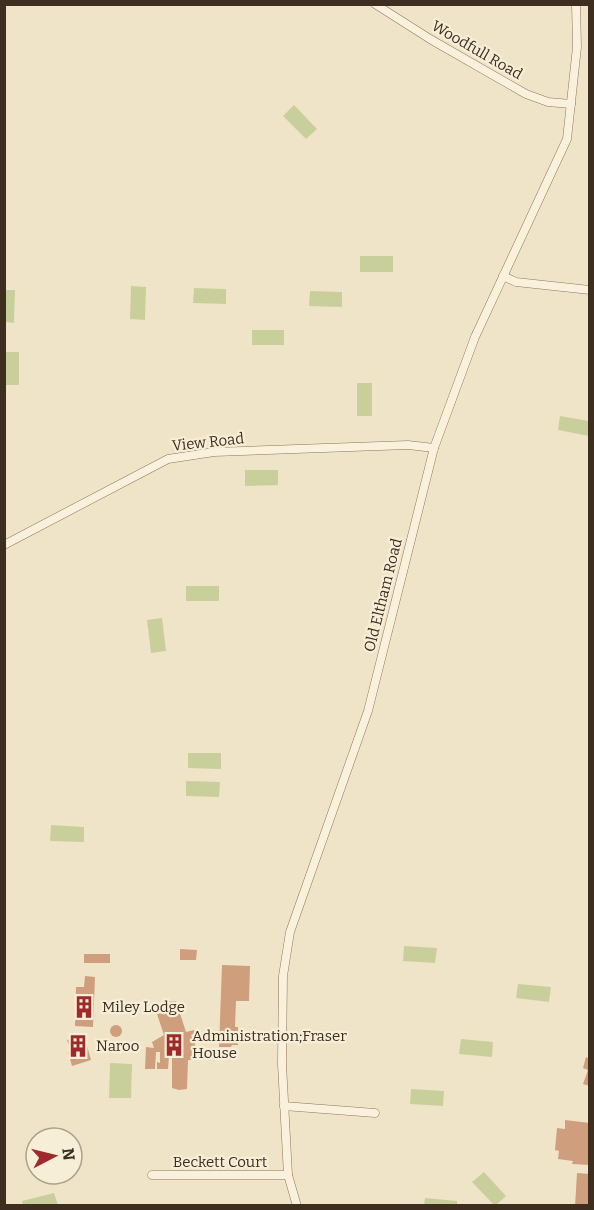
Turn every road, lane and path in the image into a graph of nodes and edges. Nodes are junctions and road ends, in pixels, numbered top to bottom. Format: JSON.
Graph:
{"nodes":[{"id":1,"x":375,"y":4,"type":"edge"},
{"id":2,"x":576,"y":4,"type":"edge"},
{"id":3,"x":571,"y":104,"type":"junction"},
{"id":4,"x":503,"y":276,"type":"junction"},
{"id":5,"x":590,"y":290,"type":"edge"},
{"id":6,"x":434,"y":448,"type":"junction"},
{"id":7,"x":4,"y":545,"type":"edge"},
{"id":8,"x":284,"y":1106,"type":"junction"},
{"id":9,"x":375,"y":1113,"type":"dead end"},
{"id":10,"x":152,"y":1175,"type":"dead end"},
{"id":11,"x":288,"y":1175,"type":"junction"},
{"id":12,"x":297,"y":1206,"type":"edge"}],
"edges":[{"from":1,"to":3,"type":"street","name":"Woodfull Road"},
{"from":2,"to":3,"type":"street","name":"Old Eltham Road"},
{"from":3,"to":4,"type":"street","name":"Old Eltham Road"},
{"from":4,"to":5,"type":"street"},
{"from":4,"to":6,"type":"street","name":"Old Eltham Road"},
{"from":6,"to":7,"type":"street","name":"View Road"},
{"from":6,"to":8,"type":"street","name":"Old Eltham Road"},
{"from":8,"to":9,"type":"street"},
{"from":8,"to":11,"type":"street","name":"Old Eltham Road"},
{"from":10,"to":11,"type":"street","name":"Beckett Court"},
{"from":11,"to":12,"type":"street","name":"Old Eltham Road"}]}
